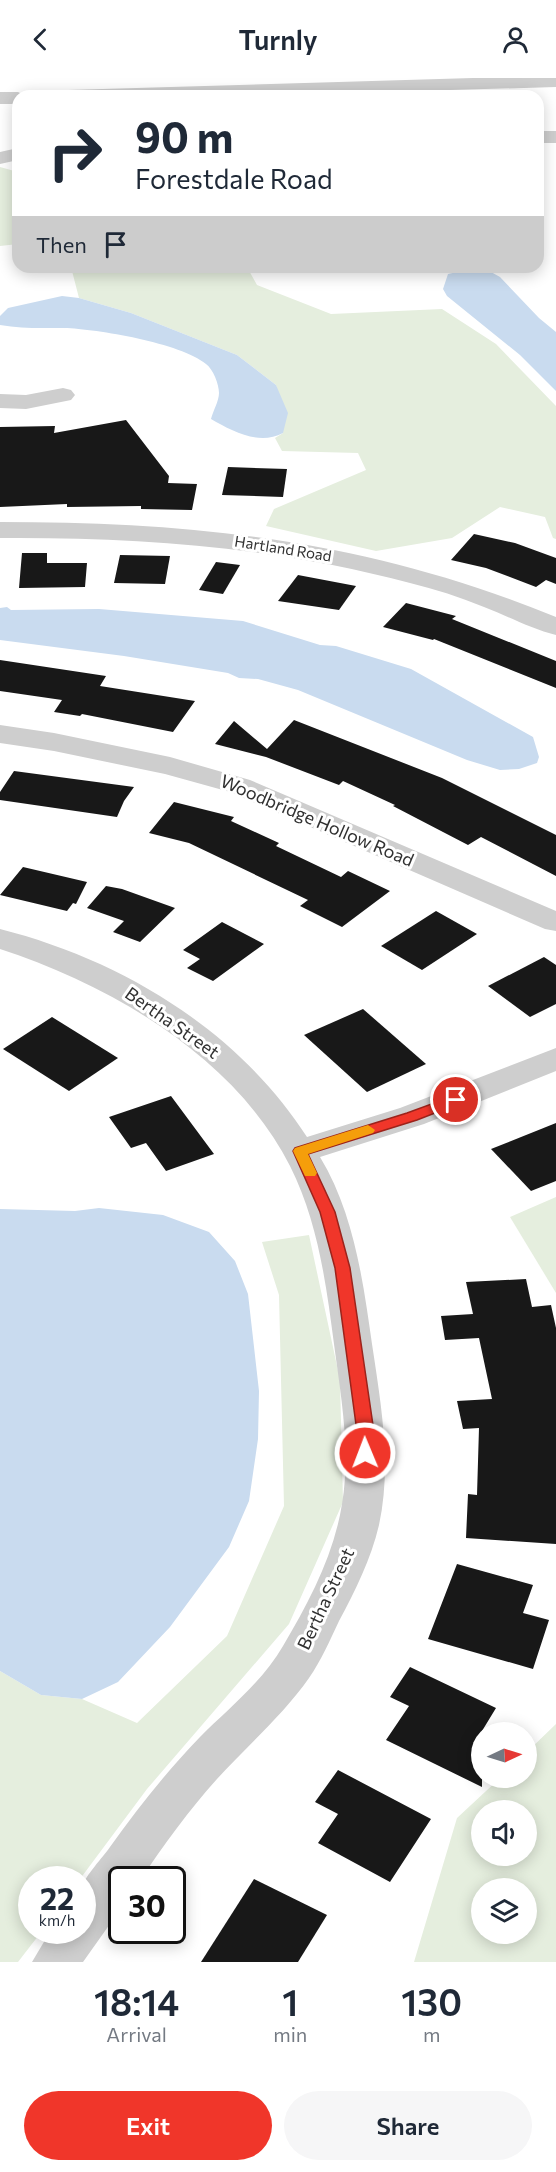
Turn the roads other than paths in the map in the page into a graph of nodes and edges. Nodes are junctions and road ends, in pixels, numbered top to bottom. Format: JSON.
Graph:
{"nodes":[{"id":1,"x":556,"y":81,"type":"edge"},
{"id":2,"x":271,"y":84,"type":"edge"},
{"id":3,"x":107,"y":86,"type":"edge"},
{"id":4,"x":91,"y":90,"type":"edge"},
{"id":5,"x":63,"y":395,"type":"dead end"},
{"id":6,"x":0,"y":401,"type":"edge"},
{"id":7,"x":0,"y":530,"type":"edge"},
{"id":8,"x":556,"y":627,"type":"edge"},
{"id":9,"x":0,"y":734,"type":"edge"},
{"id":10,"x":556,"y":922,"type":"edge"},
{"id":11,"x":0,"y":939,"type":"edge"},
{"id":12,"x":556,"y":1059,"type":"edge"},
{"id":13,"x":300,"y":1151,"type":"junction"},
{"id":14,"x":96,"y":1905,"type":"edge"},
{"id":15,"x":68,"y":1944,"type":"edge"},
{"id":16,"x":56,"y":1962,"type":"edge"}],
"edges":[{"from":1,"to":2,"type":"street"},
{"from":2,"to":3,"type":"street"},
{"from":3,"to":4,"type":"street"},
{"from":5,"to":6,"type":"street"},
{"from":7,"to":8,"type":"street","name":"Hartland Road"},
{"from":9,"to":10,"type":"street","name":"Woodbridge Hollow Road"},
{"from":11,"to":13,"type":"street","name":"Bertha Street"},
{"from":12,"to":13,"type":"street"},
{"from":13,"to":14,"type":"street","name":"Bertha Street"},
{"from":15,"to":16,"type":"street"}]}
